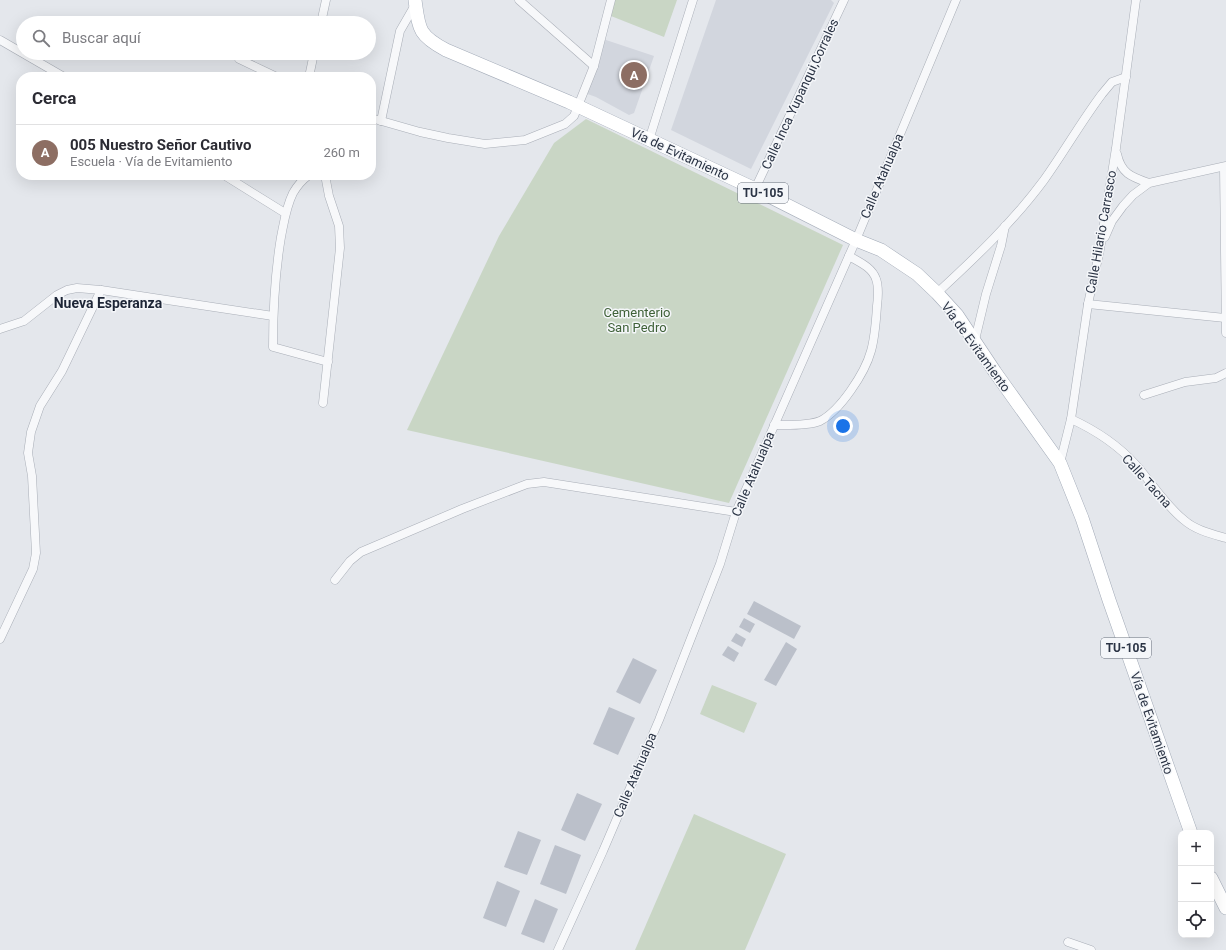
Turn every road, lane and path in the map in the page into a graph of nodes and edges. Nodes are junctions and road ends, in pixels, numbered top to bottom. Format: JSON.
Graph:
{"nodes":[{"id":1,"x":326,"y":0,"type":"edge"},
{"id":2,"x":519,"y":0,"type":"edge"},
{"id":3,"x":612,"y":0,"type":"edge"},
{"id":4,"x":693,"y":0,"type":"edge"},
{"id":5,"x":844,"y":0,"type":"edge"},
{"id":6,"x":956,"y":0,"type":"edge"},
{"id":7,"x":1136,"y":0,"type":"edge"},
{"id":8,"x":415,"y":2,"type":"edge"},
{"id":9,"x":323,"y":16,"type":"edge"},
{"id":10,"x":0,"y":40,"type":"edge"},
{"id":11,"x":16,"y":49,"type":"edge"},
{"id":12,"x":35,"y":60,"type":"edge"},
{"id":13,"x":241,"y":60,"type":"edge"},
{"id":14,"x":313,"y":60,"type":"edge"},
{"id":15,"x":594,"y":66,"type":"junction"},
{"id":16,"x":55,"y":72,"type":"edge"},
{"id":17,"x":266,"y":72,"type":"edge"},
{"id":18,"x":310,"y":72,"type":"edge"},
{"id":19,"x":1126,"y":77,"type":"junction"},
{"id":20,"x":578,"y":106,"type":"junction"},
{"id":21,"x":376,"y":120,"type":"edge"},
{"id":22,"x":381,"y":121,"type":"junction"},
{"id":23,"x":649,"y":140,"type":"junction"},
{"id":24,"x":1116,"y":148,"type":"junction"},
{"id":25,"x":1225,"y":167,"type":"edge"},
{"id":26,"x":232,"y":180,"type":"edge"},
{"id":27,"x":302,"y":180,"type":"edge"},
{"id":28,"x":326,"y":180,"type":"edge"},
{"id":29,"x":1149,"y":184,"type":"junction"},
{"id":30,"x":755,"y":189,"type":"junction"},
{"id":31,"x":285,"y":213,"type":"junction"},
{"id":32,"x":1005,"y":225,"type":"junction"},
{"id":33,"x":856,"y":240,"type":"junction"},
{"id":34,"x":1100,"y":249,"type":"junction"},
{"id":35,"x":849,"y":256,"type":"junction"},
{"id":36,"x":101,"y":290,"type":"junction"},
{"id":37,"x":937,"y":293,"type":"junction"},
{"id":38,"x":1088,"y":304,"type":"junction"},
{"id":39,"x":273,"y":316,"type":"junction"},
{"id":40,"x":1225,"y":318,"type":"edge"},
{"id":41,"x":0,"y":329,"type":"edge"},
{"id":42,"x":1226,"y":333,"type":"edge"},
{"id":43,"x":975,"y":340,"type":"junction"},
{"id":44,"x":328,"y":362,"type":"junction"},
{"id":45,"x":1226,"y":373,"type":"edge"},
{"id":46,"x":1144,"y":395,"type":"dead end"},
{"id":47,"x":323,"y":403,"type":"dead end"},
{"id":48,"x":1071,"y":419,"type":"junction"},
{"id":49,"x":774,"y":425,"type":"junction"},
{"id":50,"x":1060,"y":463,"type":"junction"},
{"id":51,"x":736,"y":512,"type":"junction"},
{"id":52,"x":1226,"y":538,"type":"edge"},
{"id":53,"x":334,"y":580,"type":"dead end"},
{"id":54,"x":0,"y":638,"type":"edge"},
{"id":55,"x":1190,"y":830,"type":"edge"},
{"id":56,"x":1214,"y":884,"type":"edge"},
{"id":57,"x":1226,"y":908,"type":"edge"},
{"id":58,"x":1068,"y":942,"type":"dead end"},
{"id":59,"x":558,"y":950,"type":"edge"},
{"id":60,"x":1091,"y":950,"type":"edge"}],
"edges":[{"from":1,"to":9,"type":"street"},
{"from":2,"to":15,"type":"street"},
{"from":3,"to":15,"type":"street"},
{"from":4,"to":23,"type":"street"},
{"from":5,"to":30,"type":"street","name":"Calle Inca Yupanqui,Corrales"},
{"from":6,"to":33,"type":"street","name":"Calle Atahualpa"},
{"from":7,"to":19,"type":"street","name":"Calle Hilario Carrasco"},
{"from":8,"to":20,"type":"main road","name":"Vía de Evitamiento","number":"TU-105"},
{"from":8,"to":22,"type":"street"},
{"from":10,"to":11,"type":"street"},
{"from":12,"to":16,"type":"street"},
{"from":13,"to":17,"type":"street"},
{"from":14,"to":18,"type":"street"},
{"from":15,"to":20,"type":"street"},
{"from":19,"to":24,"type":"street","name":"Calle Hilario Carrasco"},
{"from":19,"to":32,"type":"street"},
{"from":20,"to":22,"type":"street"},
{"from":20,"to":23,"type":"main road","name":"Vía de Evitamiento","number":"TU-105"},
{"from":21,"to":22,"type":"street"},
{"from":23,"to":30,"type":"main road","name":"Vía de Evitamiento","number":"TU-105"},
{"from":24,"to":29,"type":"street"},
{"from":24,"to":34,"type":"street","name":"Calle Hilario Carrasco"},
{"from":25,"to":29,"type":"street"},
{"from":25,"to":40,"type":"street"},
{"from":26,"to":31,"type":"street"},
{"from":27,"to":31,"type":"street"},
{"from":28,"to":44,"type":"street"},
{"from":29,"to":34,"type":"street"},
{"from":30,"to":33,"type":"main road","name":"Vía de Evitamiento","number":"TU-105"},
{"from":31,"to":39,"type":"street"},
{"from":32,"to":37,"type":"street"},
{"from":32,"to":43,"type":"street"},
{"from":33,"to":35,"type":"street","name":"Calle Atahualpa"},
{"from":33,"to":37,"type":"main road","name":"Vía de Evitamiento","number":"TU-105"},
{"from":34,"to":38,"type":"street","name":"Calle Hilario Carrasco"},
{"from":35,"to":49,"type":"street","name":"Calle Atahualpa"},
{"from":35,"to":49,"type":"street"},
{"from":36,"to":39,"type":"street"},
{"from":36,"to":41,"type":"street"},
{"from":36,"to":54,"type":"street"},
{"from":37,"to":43,"type":"main road","name":"Vía de Evitamiento","number":"TU-105"},
{"from":38,"to":40,"type":"street"},
{"from":38,"to":48,"type":"street","name":"Calle Hilario Carrasco"},
{"from":39,"to":44,"type":"street"},
{"from":40,"to":42,"type":"street"},
{"from":43,"to":50,"type":"main road","name":"Vía de Evitamiento","number":"TU-105"},
{"from":44,"to":47,"type":"street"},
{"from":45,"to":46,"type":"street"},
{"from":48,"to":50,"type":"street","name":"Calle Hilario Carrasco"},
{"from":48,"to":52,"type":"street","name":"Calle Tacna"},
{"from":49,"to":51,"type":"street","name":"Calle Atahualpa"},
{"from":50,"to":55,"type":"main road","name":"Vía de Evitamiento","number":"TU-105"},
{"from":51,"to":53,"type":"street"},
{"from":51,"to":59,"type":"street","name":"Calle Atahualpa"},
{"from":56,"to":57,"type":"main road"},
{"from":58,"to":60,"type":"street"}]}
